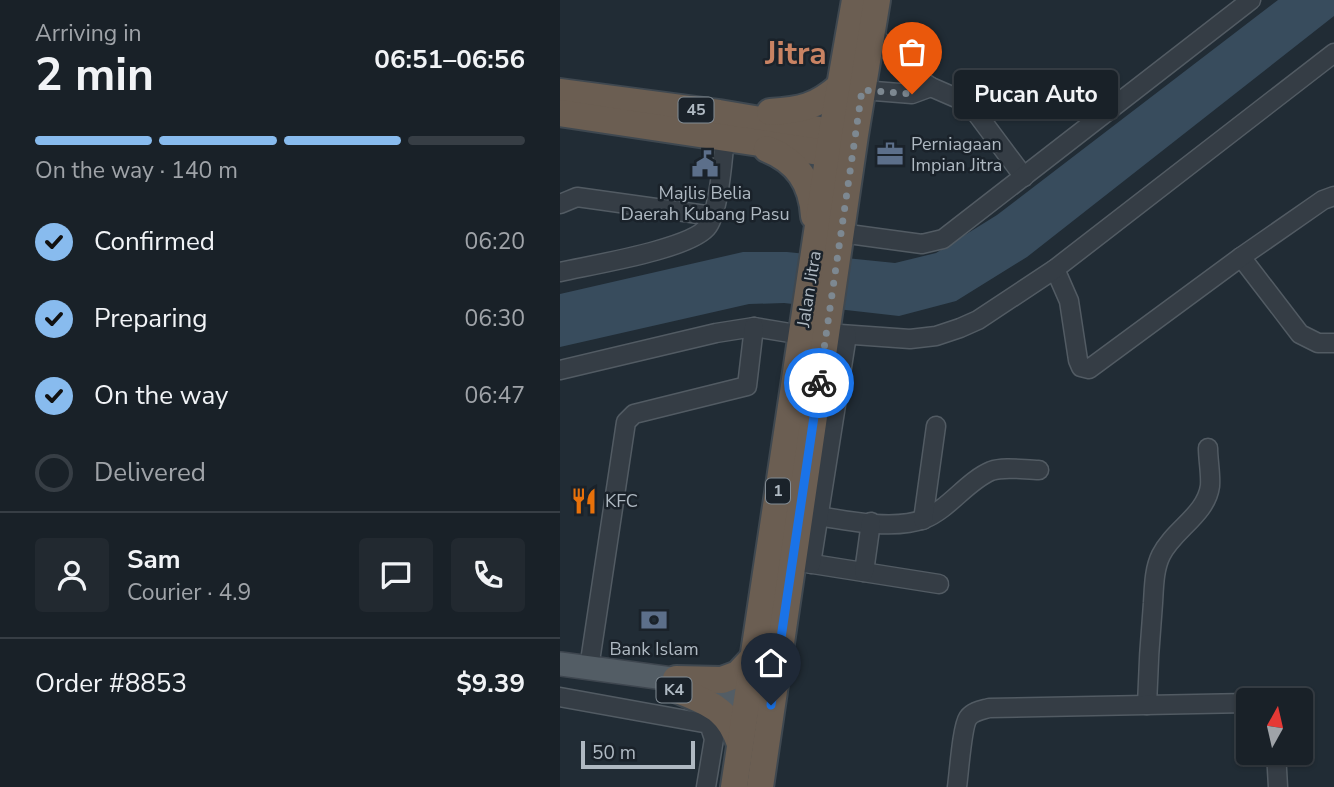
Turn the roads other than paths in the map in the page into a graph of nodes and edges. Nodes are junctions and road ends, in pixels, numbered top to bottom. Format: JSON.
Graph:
{"nodes":[{"id":1,"x":855,"y":0,"type":"edge"},
{"id":2,"x":877,"y":0,"type":"edge"},
{"id":3,"x":1251,"y":0,"type":"edge"},
{"id":4,"x":872,"y":33,"type":"junction"},
{"id":5,"x":1334,"y":52,"type":"edge"},
{"id":6,"x":851,"y":88,"type":"junction"},
{"id":7,"x":931,"y":88,"type":"junction"},
{"id":8,"x":560,"y":92,"type":"edge"},
{"id":9,"x":560,"y":113,"type":"edge"},
{"id":10,"x":729,"y":130,"type":"junction"},
{"id":11,"x":842,"y":144,"type":"junction"},
{"id":12,"x":1024,"y":177,"type":"junction"},
{"id":13,"x":1334,"y":196,"type":"edge"},
{"id":14,"x":560,"y":204,"type":"edge"},
{"id":15,"x":713,"y":216,"type":"junction"},
{"id":16,"x":827,"y":244,"type":"junction"},
{"id":17,"x":1241,"y":257,"type":"junction"},
{"id":18,"x":1055,"y":269,"type":"junction"},
{"id":19,"x":560,"y":272,"type":"edge"},
{"id":20,"x":754,"y":327,"type":"junction"},
{"id":21,"x":821,"y":331,"type":"junction"},
{"id":22,"x":1334,"y":343,"type":"edge"},
{"id":23,"x":560,"y":370,"type":"edge"},
{"id":24,"x":936,"y":426,"type":"dead end"},
{"id":25,"x":1208,"y":448,"type":"dead end"},
{"id":26,"x":1040,"y":470,"type":"dead end"},
{"id":27,"x":810,"y":514,"type":"junction"},
{"id":28,"x":923,"y":520,"type":"junction"},
{"id":29,"x":871,"y":522,"type":"junction"},
{"id":30,"x":802,"y":562,"type":"junction"},
{"id":31,"x":864,"y":572,"type":"junction"},
{"id":32,"x":939,"y":584,"type":"dead end"},
{"id":33,"x":753,"y":657,"type":"junction"},
{"id":34,"x":560,"y":664,"type":"edge"},
{"id":35,"x":596,"y":670,"type":"junction"},
{"id":36,"x":677,"y":685,"type":"junction"},
{"id":37,"x":560,"y":697,"type":"edge"},
{"id":38,"x":760,"y":698,"type":"junction"},
{"id":39,"x":1236,"y":703,"type":"edge"},
{"id":40,"x":1147,"y":705,"type":"junction"},
{"id":41,"x":740,"y":744,"type":"junction"},
{"id":42,"x":1277,"y":765,"type":"edge"},
{"id":43,"x":706,"y":787,"type":"edge"},
{"id":44,"x":734,"y":787,"type":"edge"},
{"id":45,"x":760,"y":787,"type":"edge"},
{"id":46,"x":957,"y":787,"type":"edge"},
{"id":47,"x":1278,"y":787,"type":"edge"}],
"edges":[{"from":1,"to":6,"type":"highway","name":"Jalan Jitra","number":"1"},
{"from":2,"to":4,"type":"highway","name":"Jalan Jitra","number":"1"},
{"from":3,"to":12,"type":"street"},
{"from":4,"to":6,"type":"highway","name":"Jalan Jitra","number":"1"},
{"from":4,"to":7,"type":"street"},
{"from":5,"to":18,"type":"street"},
{"from":6,"to":7,"type":"street"},
{"from":6,"to":10,"type":"highway"},
{"from":6,"to":11,"type":"highway","name":"Jalan Jitra","number":"1"},
{"from":7,"to":12,"type":"street"},
{"from":8,"to":10,"type":"highway","number":"45"},
{"from":9,"to":10,"type":"highway","number":"45"},
{"from":10,"to":11,"type":"highway","number":"45"},
{"from":10,"to":11,"type":"highway","number":"45"},
{"from":10,"to":15,"type":"street"},
{"from":10,"to":16,"type":"highway"},
{"from":11,"to":16,"type":"highway","name":"Jalan Jitra","number":"1"},
{"from":12,"to":16,"type":"street"},
{"from":13,"to":17,"type":"street"},
{"from":14,"to":15,"type":"street"},
{"from":15,"to":19,"type":"street"},
{"from":16,"to":21,"type":"highway","name":"Jalan Jitra","number":"1"},
{"from":17,"to":18,"type":"street"},
{"from":17,"to":22,"type":"street"},
{"from":18,"to":21,"type":"street"},
{"from":20,"to":21,"type":"street"},
{"from":20,"to":23,"type":"street"},
{"from":20,"to":35,"type":"street"},
{"from":21,"to":27,"type":"highway","name":"Jalan Jitra","number":"1"},
{"from":21,"to":33,"type":"highway","name":"Jalan Jitra","number":"1"},
{"from":24,"to":28,"type":"street"},
{"from":25,"to":40,"type":"street"},
{"from":26,"to":28,"type":"street"},
{"from":27,"to":29,"type":"street"},
{"from":27,"to":30,"type":"highway","name":"Jalan Jitra","number":"1"},
{"from":28,"to":29,"type":"street"},
{"from":29,"to":31,"type":"street"},
{"from":30,"to":31,"type":"street"},
{"from":30,"to":38,"type":"highway","name":"Jalan Jitra","number":"1"},
{"from":31,"to":32,"type":"street"},
{"from":33,"to":36,"type":"highway"},
{"from":33,"to":38,"type":"highway","name":"Jalan Jitra","number":"1"},
{"from":34,"to":35,"type":"main road","number":"K4"},
{"from":35,"to":36,"type":"main road","number":"K4"},
{"from":36,"to":38,"type":"main road","number":"K4"},
{"from":36,"to":41,"type":"highway"},
{"from":37,"to":43,"type":"street"},
{"from":38,"to":41,"type":"highway","name":"Jalan Jitra","number":"1"},
{"from":38,"to":45,"type":"highway","name":"Jalan Jitra","number":"1"},
{"from":39,"to":40,"type":"street"},
{"from":40,"to":46,"type":"street"},
{"from":41,"to":44,"type":"highway","name":"Jalan Jitra","number":"1"},
{"from":42,"to":47,"type":"street"}]}
